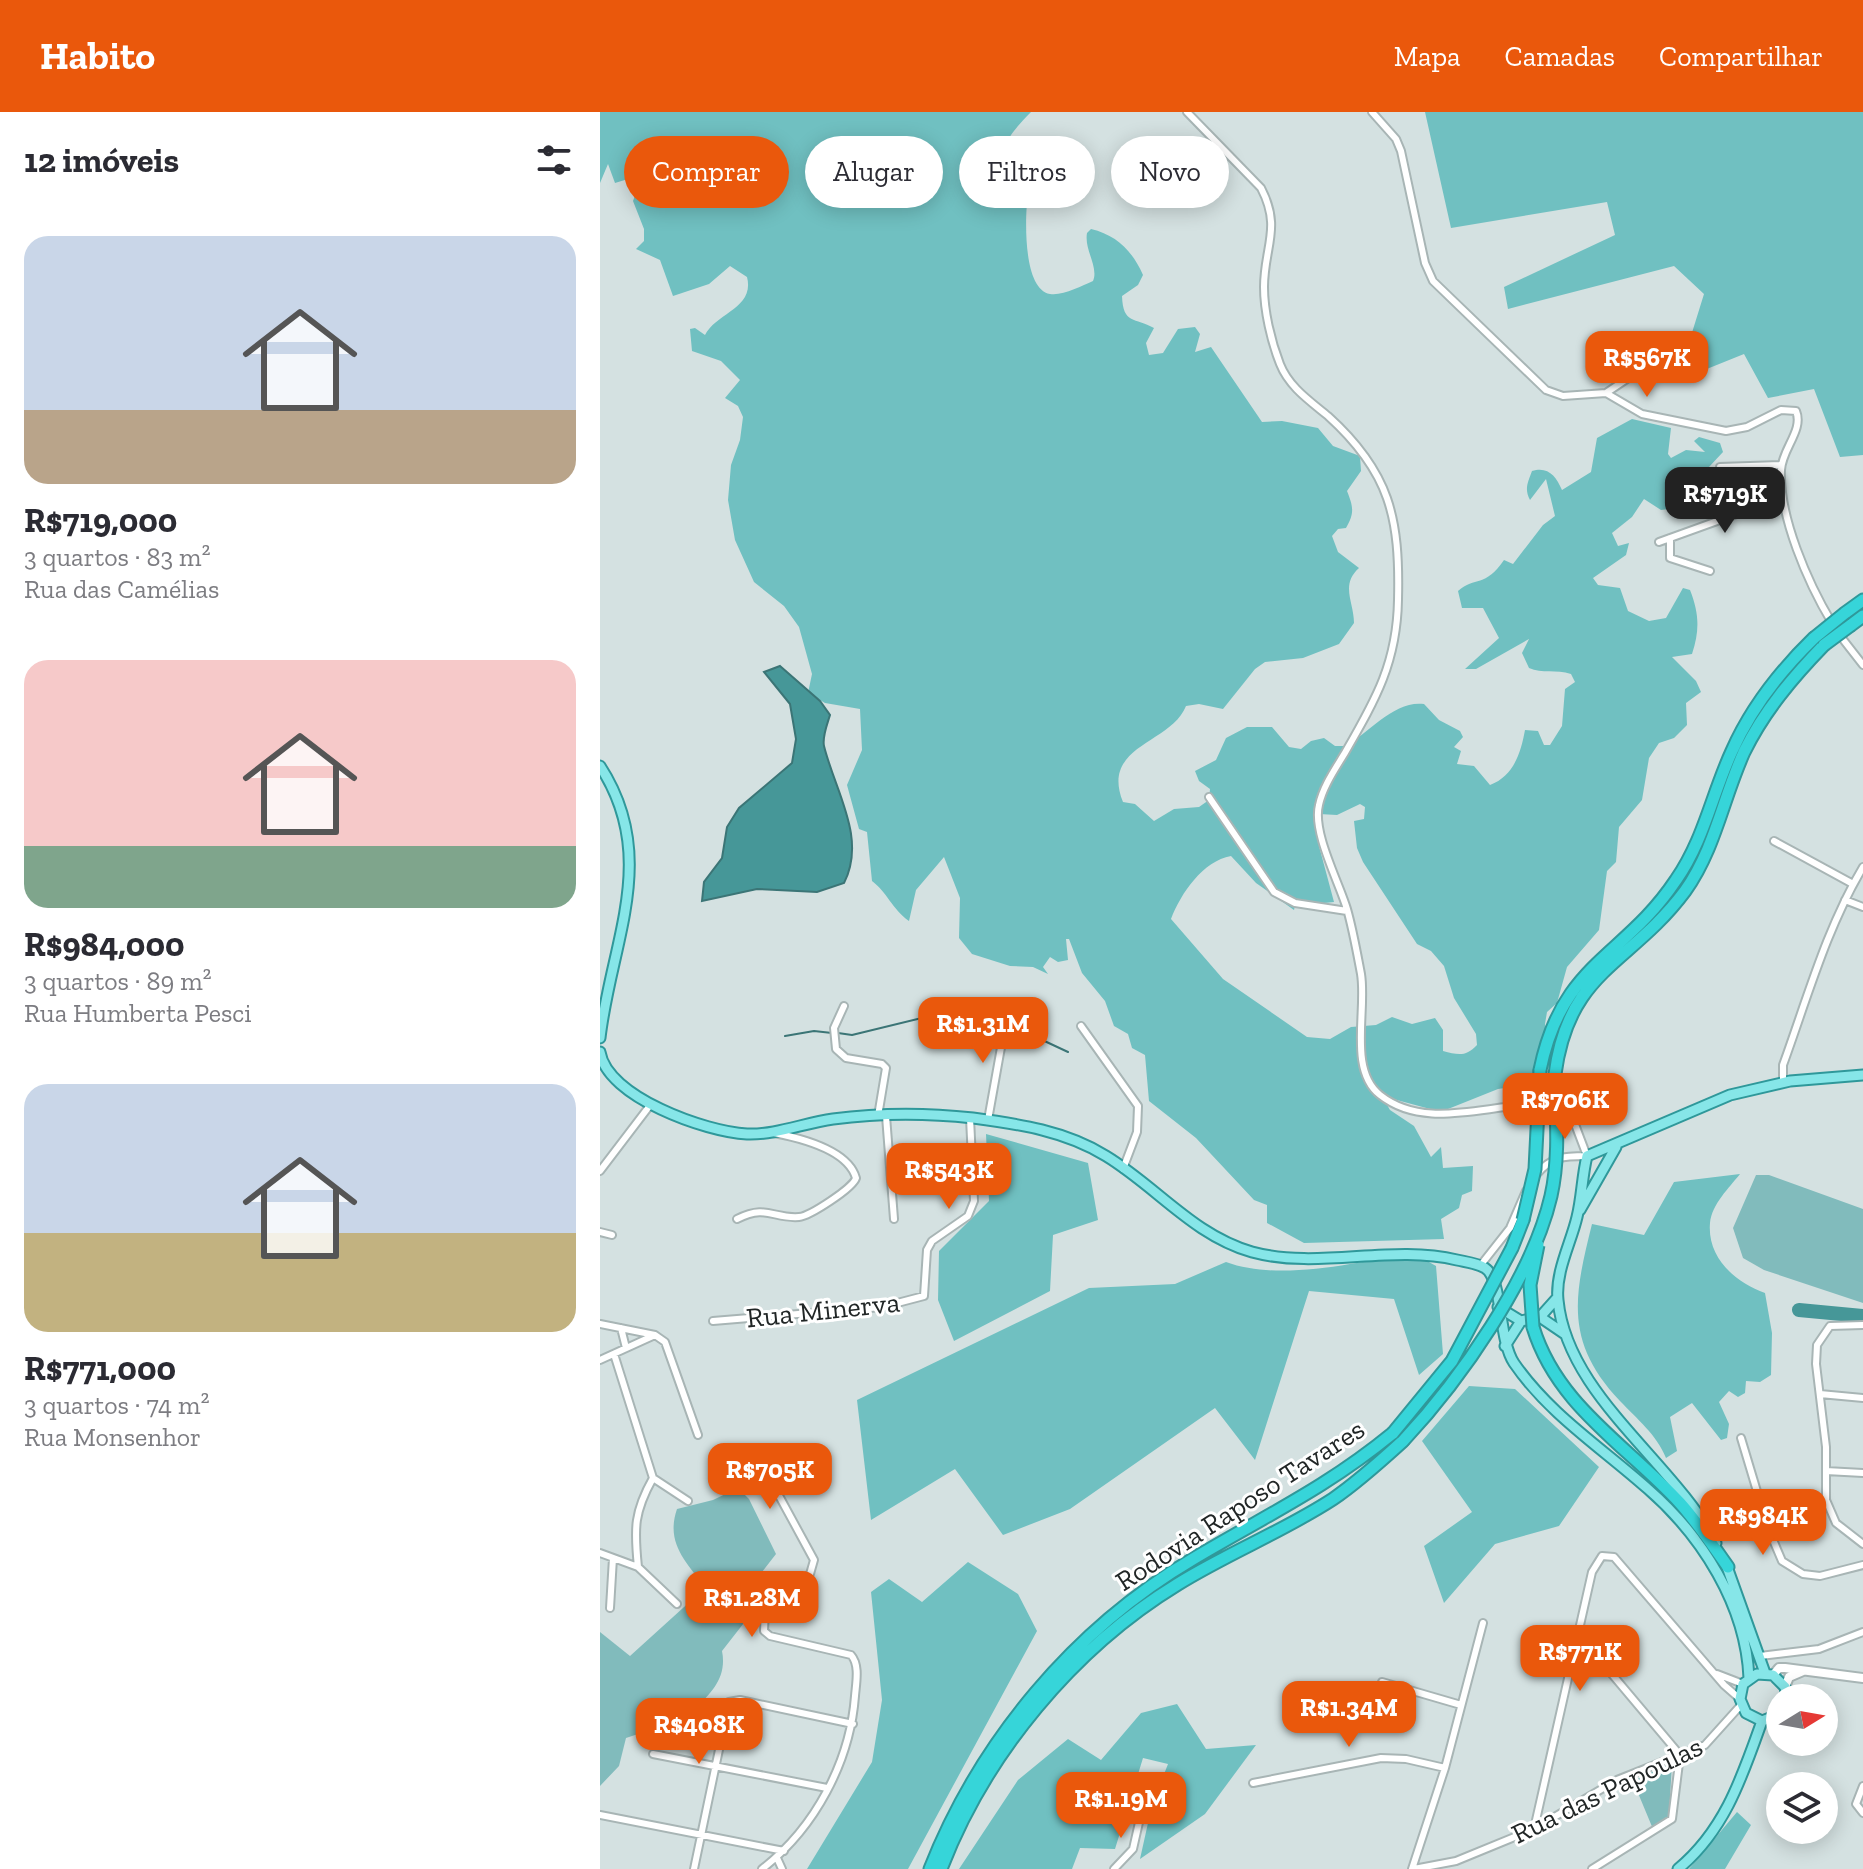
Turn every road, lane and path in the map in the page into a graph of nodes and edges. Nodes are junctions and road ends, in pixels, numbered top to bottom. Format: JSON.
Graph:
{"nodes":[{"id":1,"x":1187,"y":112,"type":"edge"},
{"id":2,"x":1372,"y":112,"type":"edge"},
{"id":3,"x":1666,"y":345,"type":"dead end"},
{"id":4,"x":1606,"y":393,"type":"junction"},
{"id":5,"x":1781,"y":465,"type":"junction"},
{"id":6,"x":1720,"y":467,"type":"dead end"},
{"id":7,"x":1781,"y":498,"type":"junction"},
{"id":8,"x":1670,"y":538,"type":"junction"},
{"id":9,"x":1659,"y":542,"type":"dead end"},
{"id":10,"x":1710,"y":571,"type":"dead end"},
{"id":11,"x":1863,"y":600,"type":"edge"},
{"id":12,"x":1863,"y":616,"type":"edge"},
{"id":13,"x":1819,"y":642,"type":"junction"},
{"id":14,"x":1863,"y":665,"type":"edge"},
{"id":15,"x":600,"y":766,"type":"edge"},
{"id":16,"x":1209,"y":797,"type":"dead end"},
{"id":17,"x":1774,"y":841,"type":"dead end"},
{"id":18,"x":1863,"y":867,"type":"edge"},
{"id":19,"x":1853,"y":884,"type":"junction"},
{"id":20,"x":1845,"y":900,"type":"junction"},
{"id":21,"x":1863,"y":907,"type":"edge"},
{"id":22,"x":1347,"y":911,"type":"junction"},
{"id":23,"x":844,"y":1006,"type":"dead end"},
{"id":24,"x":1007,"y":1014,"type":"dead end"},
{"id":25,"x":1081,"y":1026,"type":"dead end"},
{"id":26,"x":600,"y":1038,"type":"edge"},
{"id":27,"x":600,"y":1052,"type":"edge"},
{"id":28,"x":1863,"y":1075,"type":"edge"},
{"id":29,"x":1783,"y":1083,"type":"junction"},
{"id":30,"x":651,"y":1104,"type":"junction"},
{"id":31,"x":882,"y":1116,"type":"junction"},
{"id":32,"x":970,"y":1118,"type":"junction"},
{"id":33,"x":988,"y":1120,"type":"junction"},
{"id":34,"x":771,"y":1133,"type":"junction"},
{"id":35,"x":1616,"y":1147,"type":"junction"},
{"id":36,"x":1587,"y":1156,"type":"junction"},
{"id":37,"x":1123,"y":1169,"type":"junction"},
{"id":38,"x":600,"y":1171,"type":"edge"},
{"id":39,"x":1578,"y":1215,"type":"junction"},
{"id":40,"x":737,"y":1219,"type":"dead end"},
{"id":41,"x":894,"y":1219,"type":"dead end"},
{"id":42,"x":1544,"y":1220,"type":"junction"},
{"id":43,"x":600,"y":1232,"type":"edge"},
{"id":44,"x":612,"y":1235,"type":"dead end"},
{"id":45,"x":1480,"y":1266,"type":"junction"},
{"id":46,"x":1557,"y":1298,"type":"junction"},
{"id":47,"x":1497,"y":1306,"type":"junction"},
{"id":48,"x":713,"y":1321,"type":"dead end"},
{"id":49,"x":1521,"y":1321,"type":"junction"},
{"id":50,"x":1537,"y":1322,"type":"junction"},
{"id":51,"x":600,"y":1324,"type":"edge"},
{"id":52,"x":1863,"y":1325,"type":"edge"},
{"id":53,"x":621,"y":1328,"type":"junction"},
{"id":54,"x":1565,"y":1334,"type":"junction"},
{"id":55,"x":655,"y":1335,"type":"junction"},
{"id":56,"x":1505,"y":1346,"type":"junction"},
{"id":57,"x":626,"y":1348,"type":"junction"},
{"id":58,"x":614,"y":1354,"type":"junction"},
{"id":59,"x":600,"y":1360,"type":"edge"},
{"id":60,"x":1820,"y":1394,"type":"junction"},
{"id":61,"x":1863,"y":1398,"type":"edge"},
{"id":62,"x":698,"y":1435,"type":"dead end"},
{"id":63,"x":1741,"y":1438,"type":"dead end"},
{"id":64,"x":738,"y":1450,"type":"dead end"},
{"id":65,"x":1826,"y":1471,"type":"junction"},
{"id":66,"x":1863,"y":1473,"type":"edge"},
{"id":67,"x":653,"y":1478,"type":"junction"},
{"id":68,"x":688,"y":1501,"type":"dead end"},
{"id":69,"x":1863,"y":1544,"type":"edge"},
{"id":70,"x":600,"y":1553,"type":"edge"},
{"id":71,"x":613,"y":1558,"type":"junction"},
{"id":72,"x":1863,"y":1565,"type":"edge"},
{"id":73,"x":638,"y":1567,"type":"junction"},
{"id":74,"x":1728,"y":1567,"type":"junction"},
{"id":75,"x":677,"y":1604,"type":"dead end"},
{"id":76,"x":610,"y":1608,"type":"dead end"},
{"id":77,"x":1483,"y":1623,"type":"dead end"},
{"id":78,"x":1863,"y":1632,"type":"edge"},
{"id":79,"x":1579,"y":1635,"type":"junction"},
{"id":80,"x":1760,"y":1656,"type":"junction"},
{"id":81,"x":1804,"y":1671,"type":"junction"},
{"id":82,"x":1716,"y":1673,"type":"junction"},
{"id":83,"x":1769,"y":1674,"type":"junction"},
{"id":84,"x":1863,"y":1678,"type":"edge"},
{"id":85,"x":1746,"y":1681,"type":"junction"},
{"id":86,"x":1382,"y":1682,"type":"dead end"},
{"id":87,"x":1781,"y":1684,"type":"edge"},
{"id":88,"x":1786,"y":1684,"type":"edge"},
{"id":89,"x":1740,"y":1702,"type":"junction"},
{"id":90,"x":1461,"y":1705,"type":"junction"},
{"id":91,"x":1766,"y":1719,"type":"edge"},
{"id":92,"x":1762,"y":1721,"type":"junction"},
{"id":93,"x":853,"y":1724,"type":"junction"},
{"id":94,"x":653,"y":1754,"type":"dead end"},
{"id":95,"x":1680,"y":1755,"type":"junction"},
{"id":96,"x":714,"y":1767,"type":"junction"},
{"id":97,"x":1445,"y":1768,"type":"junction"},
{"id":98,"x":1253,"y":1783,"type":"dead end"},
{"id":99,"x":1863,"y":1786,"type":"edge"},
{"id":100,"x":827,"y":1788,"type":"junction"},
{"id":101,"x":1863,"y":1813,"type":"edge"},
{"id":102,"x":600,"y":1815,"type":"edge"},
{"id":103,"x":1140,"y":1818,"type":"dead end"},
{"id":104,"x":1534,"y":1829,"type":"junction"},
{"id":105,"x":702,"y":1833,"type":"junction"},
{"id":106,"x":784,"y":1851,"type":"junction"},
{"id":107,"x":777,"y":1858,"type":"junction"},
{"id":108,"x":694,"y":1869,"type":"edge"},
{"id":109,"x":762,"y":1869,"type":"edge"},
{"id":110,"x":782,"y":1869,"type":"edge"},
{"id":111,"x":930,"y":1869,"type":"edge"},
{"id":112,"x":941,"y":1869,"type":"edge"},
{"id":113,"x":1114,"y":1869,"type":"edge"},
{"id":114,"x":1413,"y":1869,"type":"edge"},
{"id":115,"x":1592,"y":1869,"type":"edge"},
{"id":116,"x":1678,"y":1869,"type":"edge"}],
"edges":[{"from":1,"to":22,"type":"street"},
{"from":2,"to":4,"type":"street"},
{"from":3,"to":4,"type":"street"},
{"from":4,"to":5,"type":"street"},
{"from":5,"to":6,"type":"street"},
{"from":5,"to":7,"type":"street"},
{"from":7,"to":8,"type":"street"},
{"from":7,"to":14,"type":"street"},
{"from":8,"to":9,"type":"street"},
{"from":8,"to":10,"type":"street"},
{"from":11,"to":13,"type":"highway","name":"Rodovia Raposo Tavares","bridge":true},
{"from":12,"to":13,"type":"highway","name":"Rodovia Raposo Tavares","bridge":true},
{"from":13,"to":42,"type":"highway","name":"Rodovia Raposo Tavares","bridge":true},
{"from":13,"to":111,"type":"highway","name":"Rodovia Raposo Tavares","bridge":true},
{"from":15,"to":26,"type":"main road"},
{"from":16,"to":22,"type":"street"},
{"from":17,"to":19,"type":"street"},
{"from":18,"to":19,"type":"street"},
{"from":19,"to":20,"type":"street"},
{"from":20,"to":21,"type":"street"},
{"from":20,"to":29,"type":"street"},
{"from":22,"to":36,"type":"street"},
{"from":23,"to":31,"type":"street"},
{"from":24,"to":33,"type":"street"},
{"from":25,"to":37,"type":"street"},
{"from":27,"to":30,"type":"main road"},
{"from":28,"to":29,"type":"main road"},
{"from":29,"to":35,"type":"main road"},
{"from":30,"to":34,"type":"main road"},
{"from":30,"to":38,"type":"street"},
{"from":31,"to":32,"type":"main road"},
{"from":31,"to":34,"type":"main road"},
{"from":31,"to":41,"type":"street"},
{"from":32,"to":33,"type":"main road"},
{"from":32,"to":48,"type":"street","name":"Rua Minerva"},
{"from":33,"to":37,"type":"main road"},
{"from":34,"to":40,"type":"street"},
{"from":35,"to":36,"type":"main road"},
{"from":35,"to":39,"type":"main road"},
{"from":36,"to":39,"type":"main road"},
{"from":36,"to":45,"type":"street"},
{"from":37,"to":45,"type":"main road"},
{"from":39,"to":46,"type":"main road"},
{"from":42,"to":50,"type":"highway","bridge":true},
{"from":42,"to":112,"type":"highway","name":"Rodovia Raposo Tavares","bridge":true},
{"from":43,"to":44,"type":"street"},
{"from":45,"to":47,"type":"main road"},
{"from":46,"to":50,"type":"main road"},
{"from":46,"to":54,"type":"main road"},
{"from":47,"to":49,"type":"main road"},
{"from":47,"to":56,"type":"main road"},
{"from":49,"to":50,"type":"main road"},
{"from":49,"to":56,"type":"main road"},
{"from":50,"to":54,"type":"main road"},
{"from":50,"to":74,"type":"highway"},
{"from":51,"to":53,"type":"street"},
{"from":52,"to":60,"type":"street"},
{"from":53,"to":55,"type":"street"},
{"from":53,"to":57,"type":"street"},
{"from":54,"to":74,"type":"main road"},
{"from":55,"to":57,"type":"street"},
{"from":55,"to":62,"type":"street"},
{"from":56,"to":85,"type":"main road"},
{"from":57,"to":58,"type":"street"},
{"from":58,"to":59,"type":"street"},
{"from":58,"to":67,"type":"street"},
{"from":60,"to":61,"type":"street"},
{"from":60,"to":65,"type":"street"},
{"from":63,"to":72,"type":"street"},
{"from":64,"to":93,"type":"street"},
{"from":65,"to":66,"type":"street"},
{"from":65,"to":69,"type":"street"},
{"from":67,"to":68,"type":"street"},
{"from":67,"to":73,"type":"street"},
{"from":70,"to":71,"type":"street"},
{"from":71,"to":73,"type":"street"},
{"from":71,"to":76,"type":"street"},
{"from":73,"to":75,"type":"street"},
{"from":74,"to":80,"type":"main road"},
{"from":77,"to":90,"type":"street"},
{"from":78,"to":80,"type":"street"},
{"from":79,"to":82,"type":"street"},
{"from":79,"to":95,"type":"street"},
{"from":79,"to":104,"type":"street"},
{"from":80,"to":83,"type":"main road"},
{"from":81,"to":83,"type":"street"},
{"from":81,"to":84,"type":"street"},
{"from":81,"to":88,"type":"street"},
{"from":82,"to":85,"type":"street"},
{"from":82,"to":89,"type":"street"},
{"from":83,"to":85,"type":"main road"},
{"from":83,"to":87,"type":"main road"},
{"from":85,"to":89,"type":"main road"},
{"from":86,"to":90,"type":"street"},
{"from":89,"to":92,"type":"main road"},
{"from":89,"to":95,"type":"street","name":"Rua das Papoulas"},
{"from":90,"to":97,"type":"street"},
{"from":91,"to":92,"type":"main road"},
{"from":92,"to":116,"type":"main road"},
{"from":93,"to":96,"type":"street"},
{"from":93,"to":100,"type":"street"},
{"from":94,"to":96,"type":"street"},
{"from":95,"to":104,"type":"street","name":"Rua das Papoulas"},
{"from":95,"to":115,"type":"street"},
{"from":96,"to":100,"type":"street"},
{"from":96,"to":105,"type":"street"},
{"from":97,"to":98,"type":"street"},
{"from":97,"to":114,"type":"street"},
{"from":99,"to":101,"type":"street"},
{"from":100,"to":106,"type":"street"},
{"from":102,"to":105,"type":"street"},
{"from":103,"to":113,"type":"street"},
{"from":104,"to":114,"type":"street","name":"Rua das Papoulas"},
{"from":105,"to":106,"type":"street"},
{"from":105,"to":108,"type":"street"},
{"from":106,"to":107,"type":"street"},
{"from":107,"to":109,"type":"street"},
{"from":107,"to":110,"type":"street"}]}
